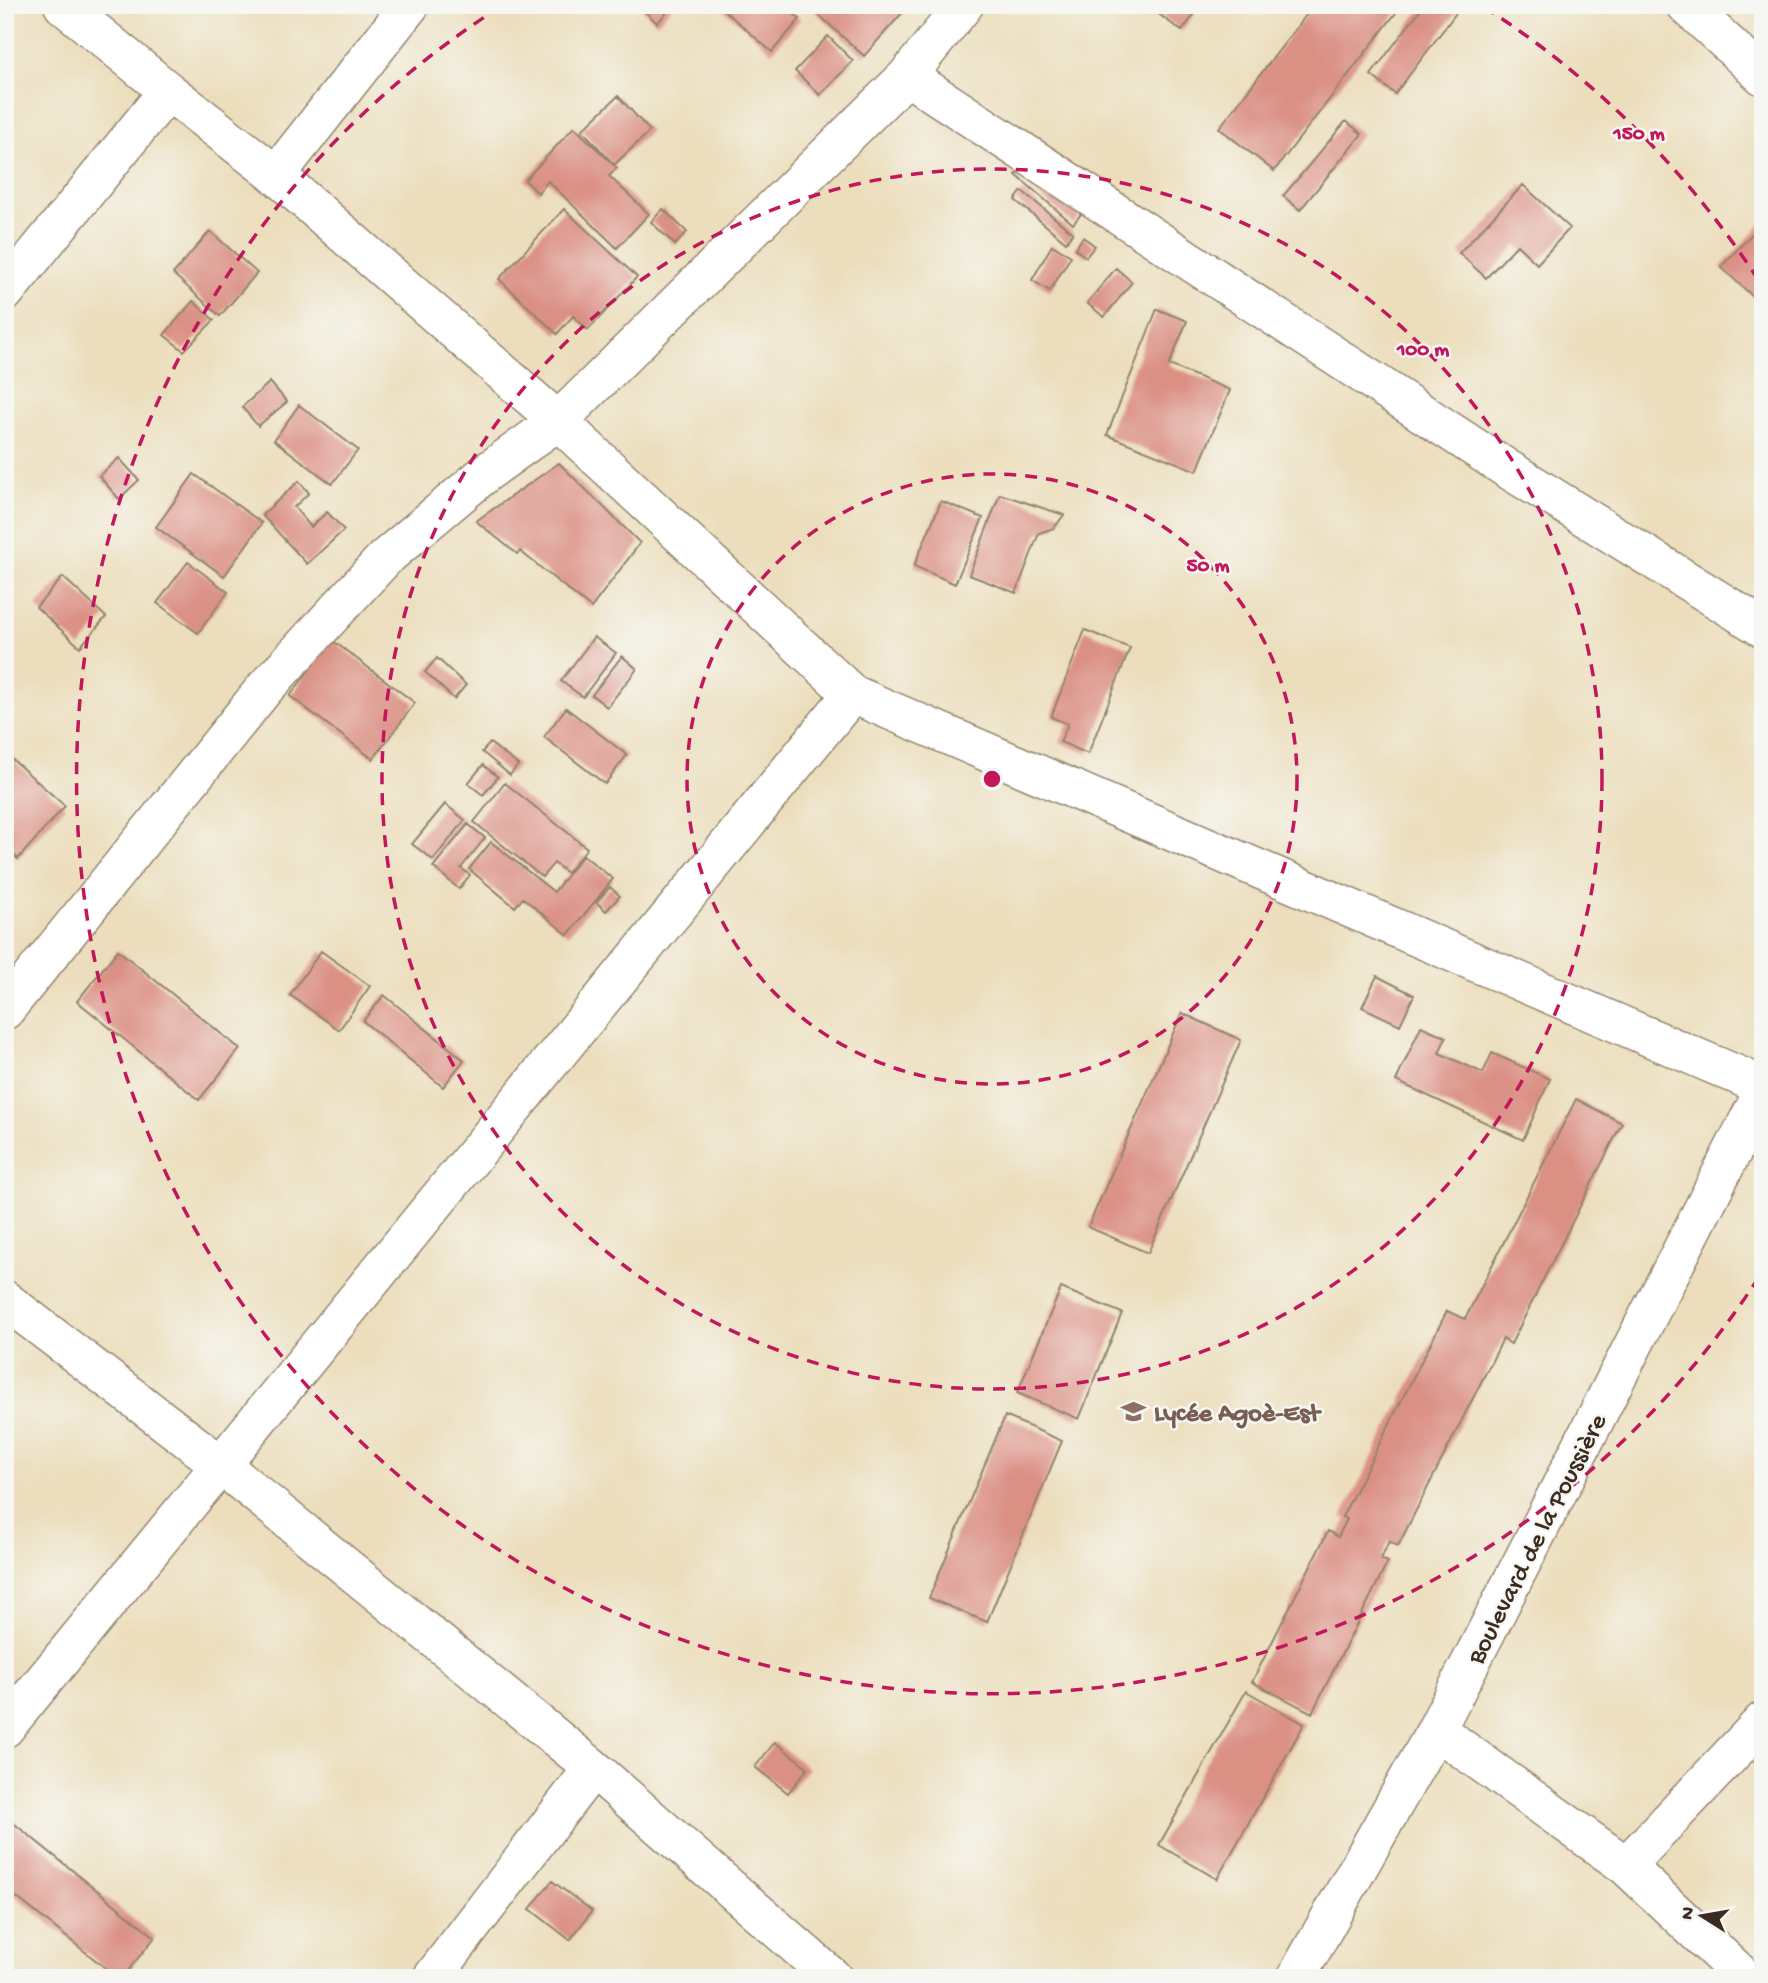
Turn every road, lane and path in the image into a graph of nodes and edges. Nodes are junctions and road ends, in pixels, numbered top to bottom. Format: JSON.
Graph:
{"nodes":[{"id":1,"x":63,"y":5,"type":"edge"},
{"id":2,"x":410,"y":5,"type":"edge"},
{"id":3,"x":964,"y":5,"type":"edge"},
{"id":4,"x":1686,"y":5,"type":"edge"},
{"id":5,"x":907,"y":76,"type":"junction"},
{"id":6,"x":1763,"y":76,"type":"edge"},
{"id":7,"x":168,"y":91,"type":"junction"},
{"id":8,"x":276,"y":174,"type":"junction"},
{"id":9,"x":5,"y":292,"type":"edge"},
{"id":10,"x":558,"y":421,"type":"junction"},
{"id":11,"x":1763,"y":628,"type":"edge"},
{"id":12,"x":852,"y":694,"type":"junction"},
{"id":13,"x":5,"y":1010,"type":"edge"},
{"id":14,"x":1763,"y":1086,"type":"edge"},
{"id":15,"x":1763,"y":1092,"type":"edge"},
{"id":16,"x":5,"y":1300,"type":"edge"},
{"id":17,"x":221,"y":1465,"type":"junction"},
{"id":18,"x":1763,"y":1721,"type":"edge"},
{"id":19,"x":5,"y":1728,"type":"edge"},
{"id":20,"x":1436,"y":1730,"type":"junction"},
{"id":21,"x":593,"y":1768,"type":"junction"},
{"id":22,"x":1626,"y":1866,"type":"junction"},
{"id":23,"x":432,"y":1978,"type":"edge"},
{"id":24,"x":833,"y":1978,"type":"edge"},
{"id":25,"x":1296,"y":1978,"type":"edge"},
{"id":26,"x":1745,"y":1978,"type":"edge"}],
"edges":[{"from":1,"to":7,"type":"street"},
{"from":2,"to":8,"type":"street"},
{"from":3,"to":5,"type":"street"},
{"from":4,"to":6,"type":"street"},
{"from":5,"to":10,"type":"street"},
{"from":5,"to":11,"type":"street"},
{"from":7,"to":8,"type":"street"},
{"from":7,"to":9,"type":"street"},
{"from":8,"to":10,"type":"street"},
{"from":10,"to":12,"type":"street"},
{"from":10,"to":13,"type":"street"},
{"from":12,"to":14,"type":"street"},
{"from":12,"to":17,"type":"street"},
{"from":15,"to":20,"type":"street","name":"Boulevard de la Poussière"},
{"from":16,"to":17,"type":"street"},
{"from":17,"to":19,"type":"street"},
{"from":17,"to":21,"type":"street"},
{"from":18,"to":22,"type":"street"},
{"from":20,"to":22,"type":"street"},
{"from":20,"to":25,"type":"street","name":"Boulevard de la Poussière"},
{"from":21,"to":23,"type":"street"},
{"from":21,"to":24,"type":"street"},
{"from":22,"to":26,"type":"street"}]}
